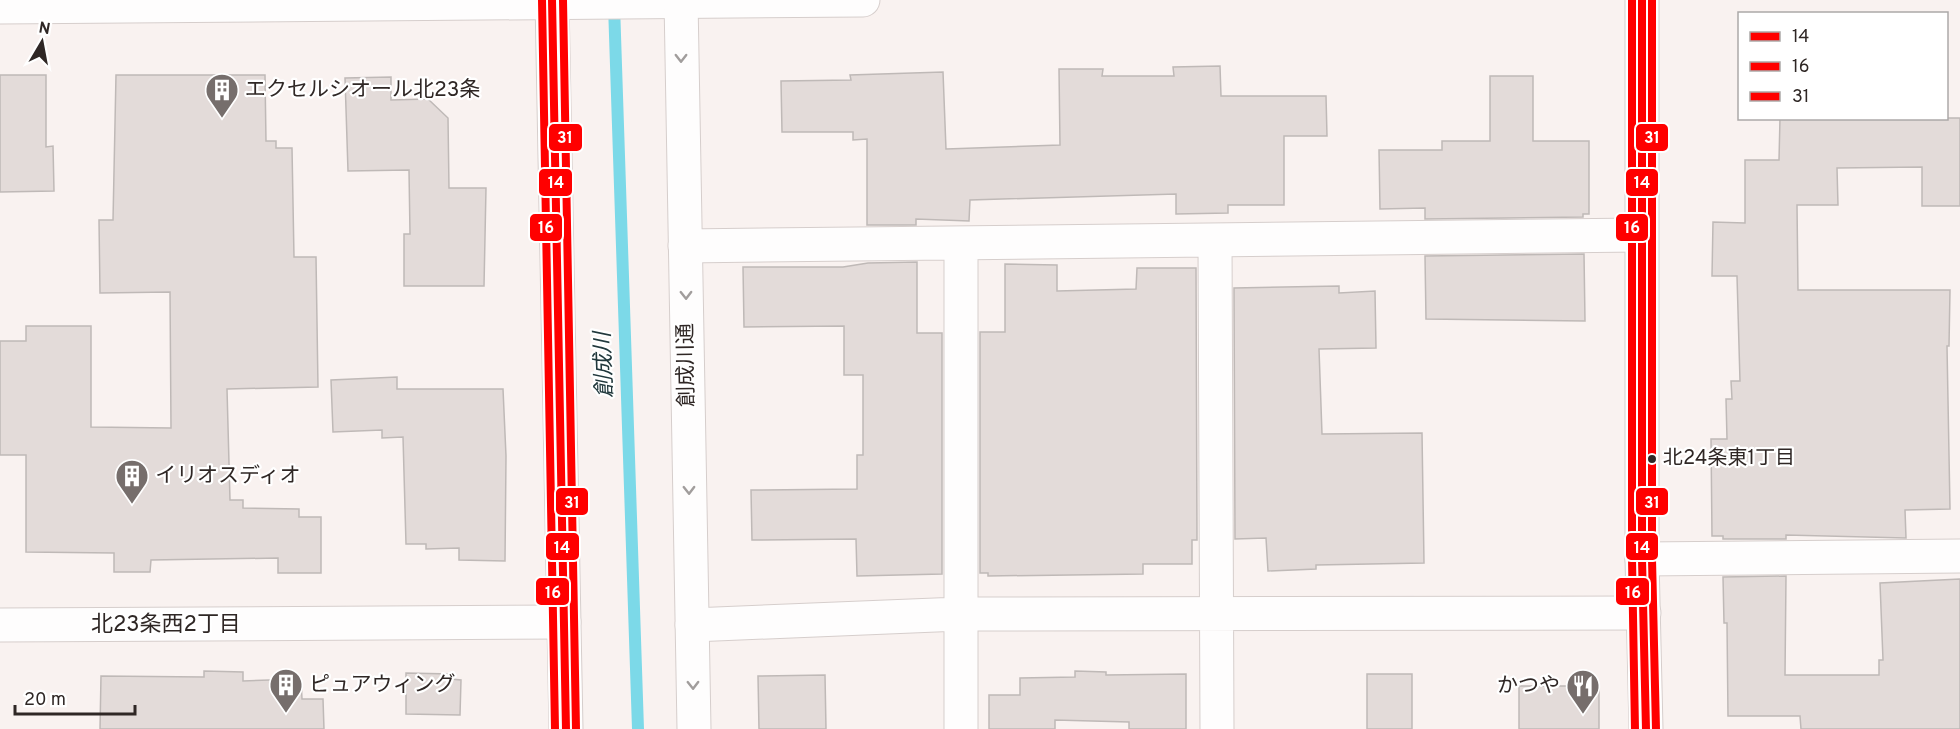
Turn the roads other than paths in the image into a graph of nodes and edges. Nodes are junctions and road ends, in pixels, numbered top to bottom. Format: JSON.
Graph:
{"nodes":[{"id":1,"x":863,"y":0,"type":"edge"},
{"id":2,"x":1642,"y":0,"type":"edge"},
{"id":3,"x":681,"y":1,"type":"edge"},
{"id":4,"x":560,"y":2,"type":"edge"},
{"id":5,"x":0,"y":7,"type":"edge"},
{"id":6,"x":1641,"y":235,"type":"junction"},
{"id":7,"x":1215,"y":241,"type":"junction"},
{"id":8,"x":961,"y":245,"type":"junction"},
{"id":9,"x":685,"y":246,"type":"junction"},
{"id":10,"x":1960,"y":556,"type":"edge"},
{"id":11,"x":1642,"y":559,"type":"junction"},
{"id":12,"x":1644,"y":613,"type":"junction"},
{"id":13,"x":960,"y":614,"type":"junction"},
{"id":14,"x":1216,"y":614,"type":"junction"},
{"id":15,"x":564,"y":622,"type":"junction"},
{"id":16,"x":0,"y":625,"type":"edge"},
{"id":17,"x":692,"y":625,"type":"junction"},
{"id":18,"x":566,"y":729,"type":"edge"},
{"id":19,"x":694,"y":729,"type":"edge"},
{"id":20,"x":961,"y":729,"type":"edge"},
{"id":21,"x":1217,"y":729,"type":"edge"},
{"id":22,"x":1646,"y":729,"type":"edge"}],
"edges":[{"from":1,"to":3,"type":"main road"},
{"from":2,"to":6,"type":"main road"},
{"from":3,"to":4,"type":"main road"},
{"from":3,"to":9,"type":"main road","name":"創成川通","one_way":true},
{"from":4,"to":5,"type":"main road"},
{"from":4,"to":15,"type":"main road"},
{"from":6,"to":7,"type":"main road"},
{"from":6,"to":11,"type":"main road"},
{"from":7,"to":8,"type":"main road"},
{"from":7,"to":14,"type":"main road"},
{"from":8,"to":9,"type":"main road"},
{"from":8,"to":13,"type":"main road"},
{"from":9,"to":17,"type":"main road","name":"創成川通","one_way":true},
{"from":10,"to":11,"type":"main road"},
{"from":11,"to":12,"type":"main road"},
{"from":12,"to":14,"type":"main road"},
{"from":12,"to":22,"type":"main road"},
{"from":13,"to":14,"type":"main road"},
{"from":13,"to":17,"type":"main road"},
{"from":13,"to":20,"type":"main road"},
{"from":14,"to":21,"type":"main road"},
{"from":15,"to":16,"type":"main road"},
{"from":15,"to":18,"type":"main road"},
{"from":17,"to":19,"type":"main road","name":"創成川通","one_way":true}]}
